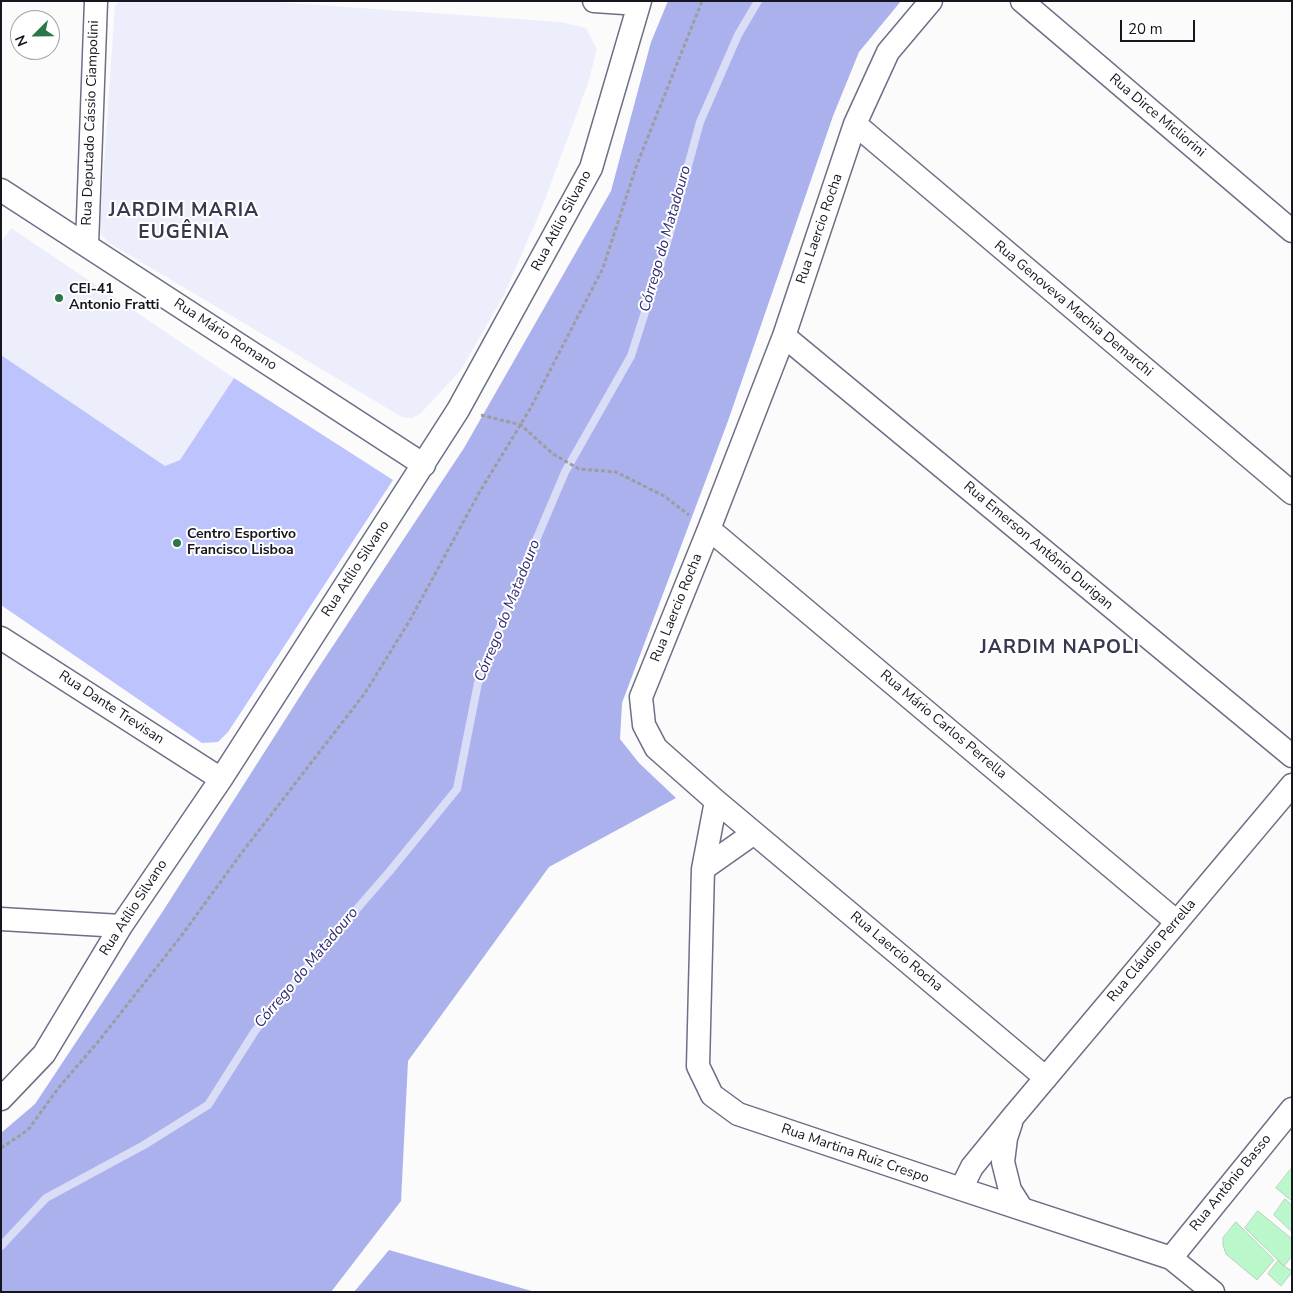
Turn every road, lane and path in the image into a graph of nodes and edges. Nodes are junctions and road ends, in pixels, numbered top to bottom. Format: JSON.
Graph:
{"nodes":[{"id":1,"x":96,"y":1,"type":"edge"},
{"id":2,"x":594,"y":1,"type":"edge"},
{"id":3,"x":702,"y":1,"type":"edge"},
{"id":4,"x":931,"y":1,"type":"edge"},
{"id":5,"x":1022,"y":1,"type":"edge"},
{"id":6,"x":640,"y":2,"type":"edge"},
{"id":7,"x":855,"y":124,"type":"junction"},
{"id":8,"x":1,"y":190,"type":"edge"},
{"id":9,"x":1292,"y":231,"type":"edge"},
{"id":10,"x":86,"y":245,"type":"junction"},
{"id":11,"x":784,"y":336,"type":"junction"},
{"id":12,"x":458,"y":410,"type":"junction"},
{"id":13,"x":521,"y":425,"type":"junction"},
{"id":14,"x":424,"y":464,"type":"junction"},
{"id":15,"x":1292,"y":493,"type":"edge"},
{"id":16,"x":709,"y":529,"type":"junction"},
{"id":17,"x":1,"y":638,"type":"edge"},
{"id":18,"x":1292,"y":756,"type":"edge"},
{"id":19,"x":221,"y":779,"type":"junction"},
{"id":20,"x":1292,"y":785,"type":"edge"},
{"id":21,"x":716,"y":801,"type":"junction"},
{"id":22,"x":754,"y":833,"type":"junction"},
{"id":23,"x":703,"y":868,"type":"junction"},
{"id":24,"x":1,"y":919,"type":"edge"},
{"id":25,"x":1177,"y":922,"type":"junction"},
{"id":26,"x":120,"y":926,"type":"junction"},
{"id":27,"x":1046,"y":1078,"type":"junction"},
{"id":28,"x":1,"y":1099,"type":"edge"},
{"id":29,"x":1292,"y":1108,"type":"edge"},
{"id":30,"x":1012,"y":1118,"type":"junction"},
{"id":31,"x":1,"y":1148,"type":"edge"},
{"id":32,"x":961,"y":1189,"type":"junction"},
{"id":33,"x":1022,"y":1209,"type":"junction"},
{"id":34,"x":1171,"y":1258,"type":"junction"},
{"id":35,"x":1213,"y":1292,"type":"edge"}],
"edges":[{"from":1,"to":10,"type":"street","name":"Rua Deputado Cássio Ciampolini"},
{"from":2,"to":6,"type":"street"},
{"from":3,"to":13,"type":"path"},
{"from":4,"to":7,"type":"street","name":"Rua Laercio Rocha"},
{"from":5,"to":9,"type":"street","name":"Rua Dirce Micliorini"},
{"from":6,"to":12,"type":"street","name":"Rua Atílio Silvano"},
{"from":7,"to":11,"type":"street","name":"Rua Laercio Rocha"},
{"from":7,"to":15,"type":"street","name":"Rua Genoveva Machia Demarchi"},
{"from":8,"to":10,"type":"street","name":"Rua Mário Romano"},
{"from":10,"to":14,"type":"street","name":"Rua Mário Romano"},
{"from":11,"to":16,"type":"street","name":"Rua Laercio Rocha"},
{"from":11,"to":18,"type":"street","name":"Rua Emerson Antônio Durigan"},
{"from":12,"to":13,"type":"path"},
{"from":12,"to":14,"type":"street","name":"Rua Atílio Silvano"},
{"from":13,"to":16,"type":"path"},
{"from":13,"to":31,"type":"path"},
{"from":14,"to":19,"type":"street","name":"Rua Atílio Silvano"},
{"from":16,"to":21,"type":"street","name":"Rua Laercio Rocha"},
{"from":16,"to":25,"type":"street","name":"Rua Mário Carlos Perrella"},
{"from":17,"to":19,"type":"street","name":"Rua Dante Trevisan"},
{"from":19,"to":26,"type":"street","name":"Rua Atílio Silvano"},
{"from":20,"to":25,"type":"street","name":"Rua Cláudio Perrella"},
{"from":21,"to":22,"type":"street","name":"Rua Laercio Rocha"},
{"from":21,"to":23,"type":"street","name":"Rua Martina Ruiz Crespo"},
{"from":22,"to":23,"type":"street"},
{"from":22,"to":27,"type":"street","name":"Rua Laercio Rocha"},
{"from":23,"to":32,"type":"street","name":"Rua Martina Ruiz Crespo"},
{"from":24,"to":26,"type":"street"},
{"from":25,"to":27,"type":"street","name":"Rua Cláudio Perrella"},
{"from":26,"to":28,"type":"street","name":"Rua Atílio Silvano"},
{"from":27,"to":30,"type":"street","name":"Rua Cláudio Perrella"},
{"from":29,"to":34,"type":"street","name":"Rua Antônio Basso"},
{"from":30,"to":32,"type":"street","name":"Rua Cláudio Perrella"},
{"from":30,"to":33,"type":"street","name":"Rua Cláudio Perrella"},
{"from":32,"to":33,"type":"street","name":"Rua Martina Ruiz Crespo"},
{"from":33,"to":34,"type":"street","name":"Rua Martina Ruiz Crespo"},
{"from":34,"to":35,"type":"street","name":"Rua Martina Ruiz Crespo"}]}
